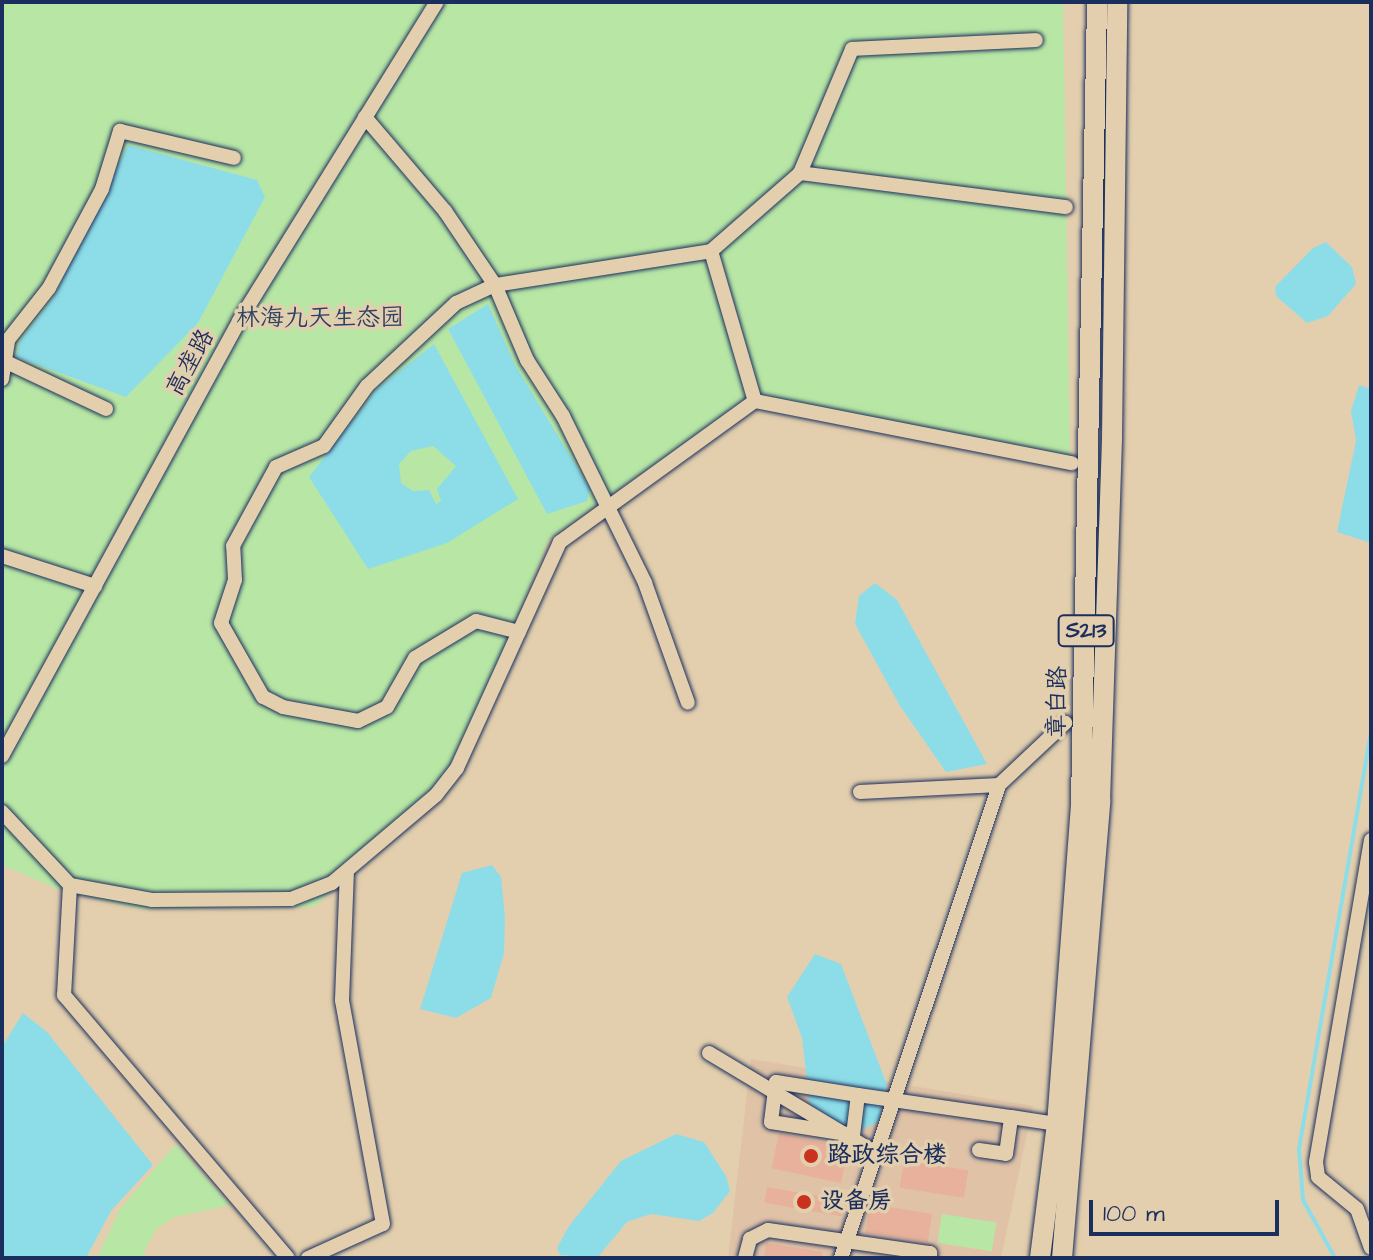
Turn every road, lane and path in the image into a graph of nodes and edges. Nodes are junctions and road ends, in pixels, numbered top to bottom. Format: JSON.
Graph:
{"nodes":[{"id":1,"x":437,"y":2,"type":"edge"},
{"id":2,"x":1097,"y":2,"type":"edge"},
{"id":3,"x":1118,"y":5,"type":"edge"},
{"id":4,"x":1036,"y":40,"type":"dead end"},
{"id":5,"x":365,"y":117,"type":"junction"},
{"id":6,"x":234,"y":158,"type":"dead end"},
{"id":7,"x":800,"y":173,"type":"junction"},
{"id":8,"x":1066,"y":207,"type":"dead end"},
{"id":9,"x":711,"y":251,"type":"junction"},
{"id":10,"x":495,"y":285,"type":"junction"},
{"id":11,"x":4,"y":361,"type":"edge"},
{"id":12,"x":2,"y":379,"type":"edge"},
{"id":13,"x":755,"y":401,"type":"junction"},
{"id":14,"x":106,"y":409,"type":"dead end"},
{"id":15,"x":1072,"y":463,"type":"dead end"},
{"id":16,"x":609,"y":506,"type":"junction"},
{"id":17,"x":2,"y":556,"type":"edge"},
{"id":18,"x":95,"y":586,"type":"junction"},
{"id":19,"x":519,"y":632,"type":"junction"},
{"id":20,"x":688,"y":703,"type":"dead end"},
{"id":21,"x":1065,"y":723,"type":"dead end"},
{"id":22,"x":2,"y":756,"type":"edge"},
{"id":23,"x":999,"y":785,"type":"junction"},
{"id":24,"x":860,"y":792,"type":"dead end"},
{"id":25,"x":2,"y":812,"type":"edge"},
{"id":26,"x":1371,"y":840,"type":"edge"},
{"id":27,"x":347,"y":871,"type":"junction"},
{"id":28,"x":70,"y":885,"type":"junction"},
{"id":29,"x":709,"y":1053,"type":"dead end"},
{"id":30,"x":858,"y":1095,"type":"junction"},
{"id":31,"x":1011,"y":1117,"type":"junction"},
{"id":32,"x":1057,"y":1124,"type":"junction"},
{"id":33,"x":979,"y":1150,"type":"dead end"},
{"id":34,"x":876,"y":1153,"type":"junction"},
{"id":35,"x":1371,"y":1248,"type":"edge"},
{"id":36,"x":288,"y":1258,"type":"edge"},
{"id":37,"x":308,"y":1258,"type":"edge"},
{"id":38,"x":745,"y":1258,"type":"edge"},
{"id":39,"x":841,"y":1258,"type":"edge"},
{"id":40,"x":930,"y":1258,"type":"edge"},
{"id":41,"x":1040,"y":1258,"type":"edge"},
{"id":42,"x":1062,"y":1258,"type":"edge"}],
"edges":[{"from":1,"to":5,"type":"street","name":"高垄路"},
{"from":2,"to":32,"type":"highway","name":"章白路","number":"S213"},
{"from":3,"to":42,"type":"highway","name":"章白路","number":"S213"},
{"from":4,"to":7,"type":"street"},
{"from":5,"to":10,"type":"street"},
{"from":5,"to":18,"type":"street","name":"高垄路"},
{"from":6,"to":11,"type":"street"},
{"from":7,"to":8,"type":"street"},
{"from":7,"to":9,"type":"street"},
{"from":9,"to":10,"type":"street"},
{"from":9,"to":13,"type":"street"},
{"from":10,"to":16,"type":"street"},
{"from":10,"to":19,"type":"street"},
{"from":11,"to":12,"type":"street"},
{"from":11,"to":14,"type":"street"},
{"from":13,"to":15,"type":"street"},
{"from":13,"to":16,"type":"street"},
{"from":16,"to":19,"type":"street"},
{"from":16,"to":20,"type":"street"},
{"from":17,"to":18,"type":"street"},
{"from":18,"to":22,"type":"street","name":"高垄路"},
{"from":19,"to":27,"type":"street"},
{"from":21,"to":23,"type":"street"},
{"from":23,"to":24,"type":"street"},
{"from":23,"to":34,"type":"street"},
{"from":25,"to":28,"type":"street"},
{"from":26,"to":35,"type":"street"},
{"from":27,"to":28,"type":"street"},
{"from":27,"to":37,"type":"street"},
{"from":28,"to":36,"type":"street"},
{"from":29,"to":34,"type":"street"},
{"from":30,"to":30,"type":"street"},
{"from":30,"to":31,"type":"street"},
{"from":31,"to":32,"type":"street"},
{"from":31,"to":33,"type":"street"},
{"from":32,"to":41,"type":"highway","name":"章白路","number":"S213"},
{"from":34,"to":39,"type":"street"},
{"from":38,"to":40,"type":"street"}]}
